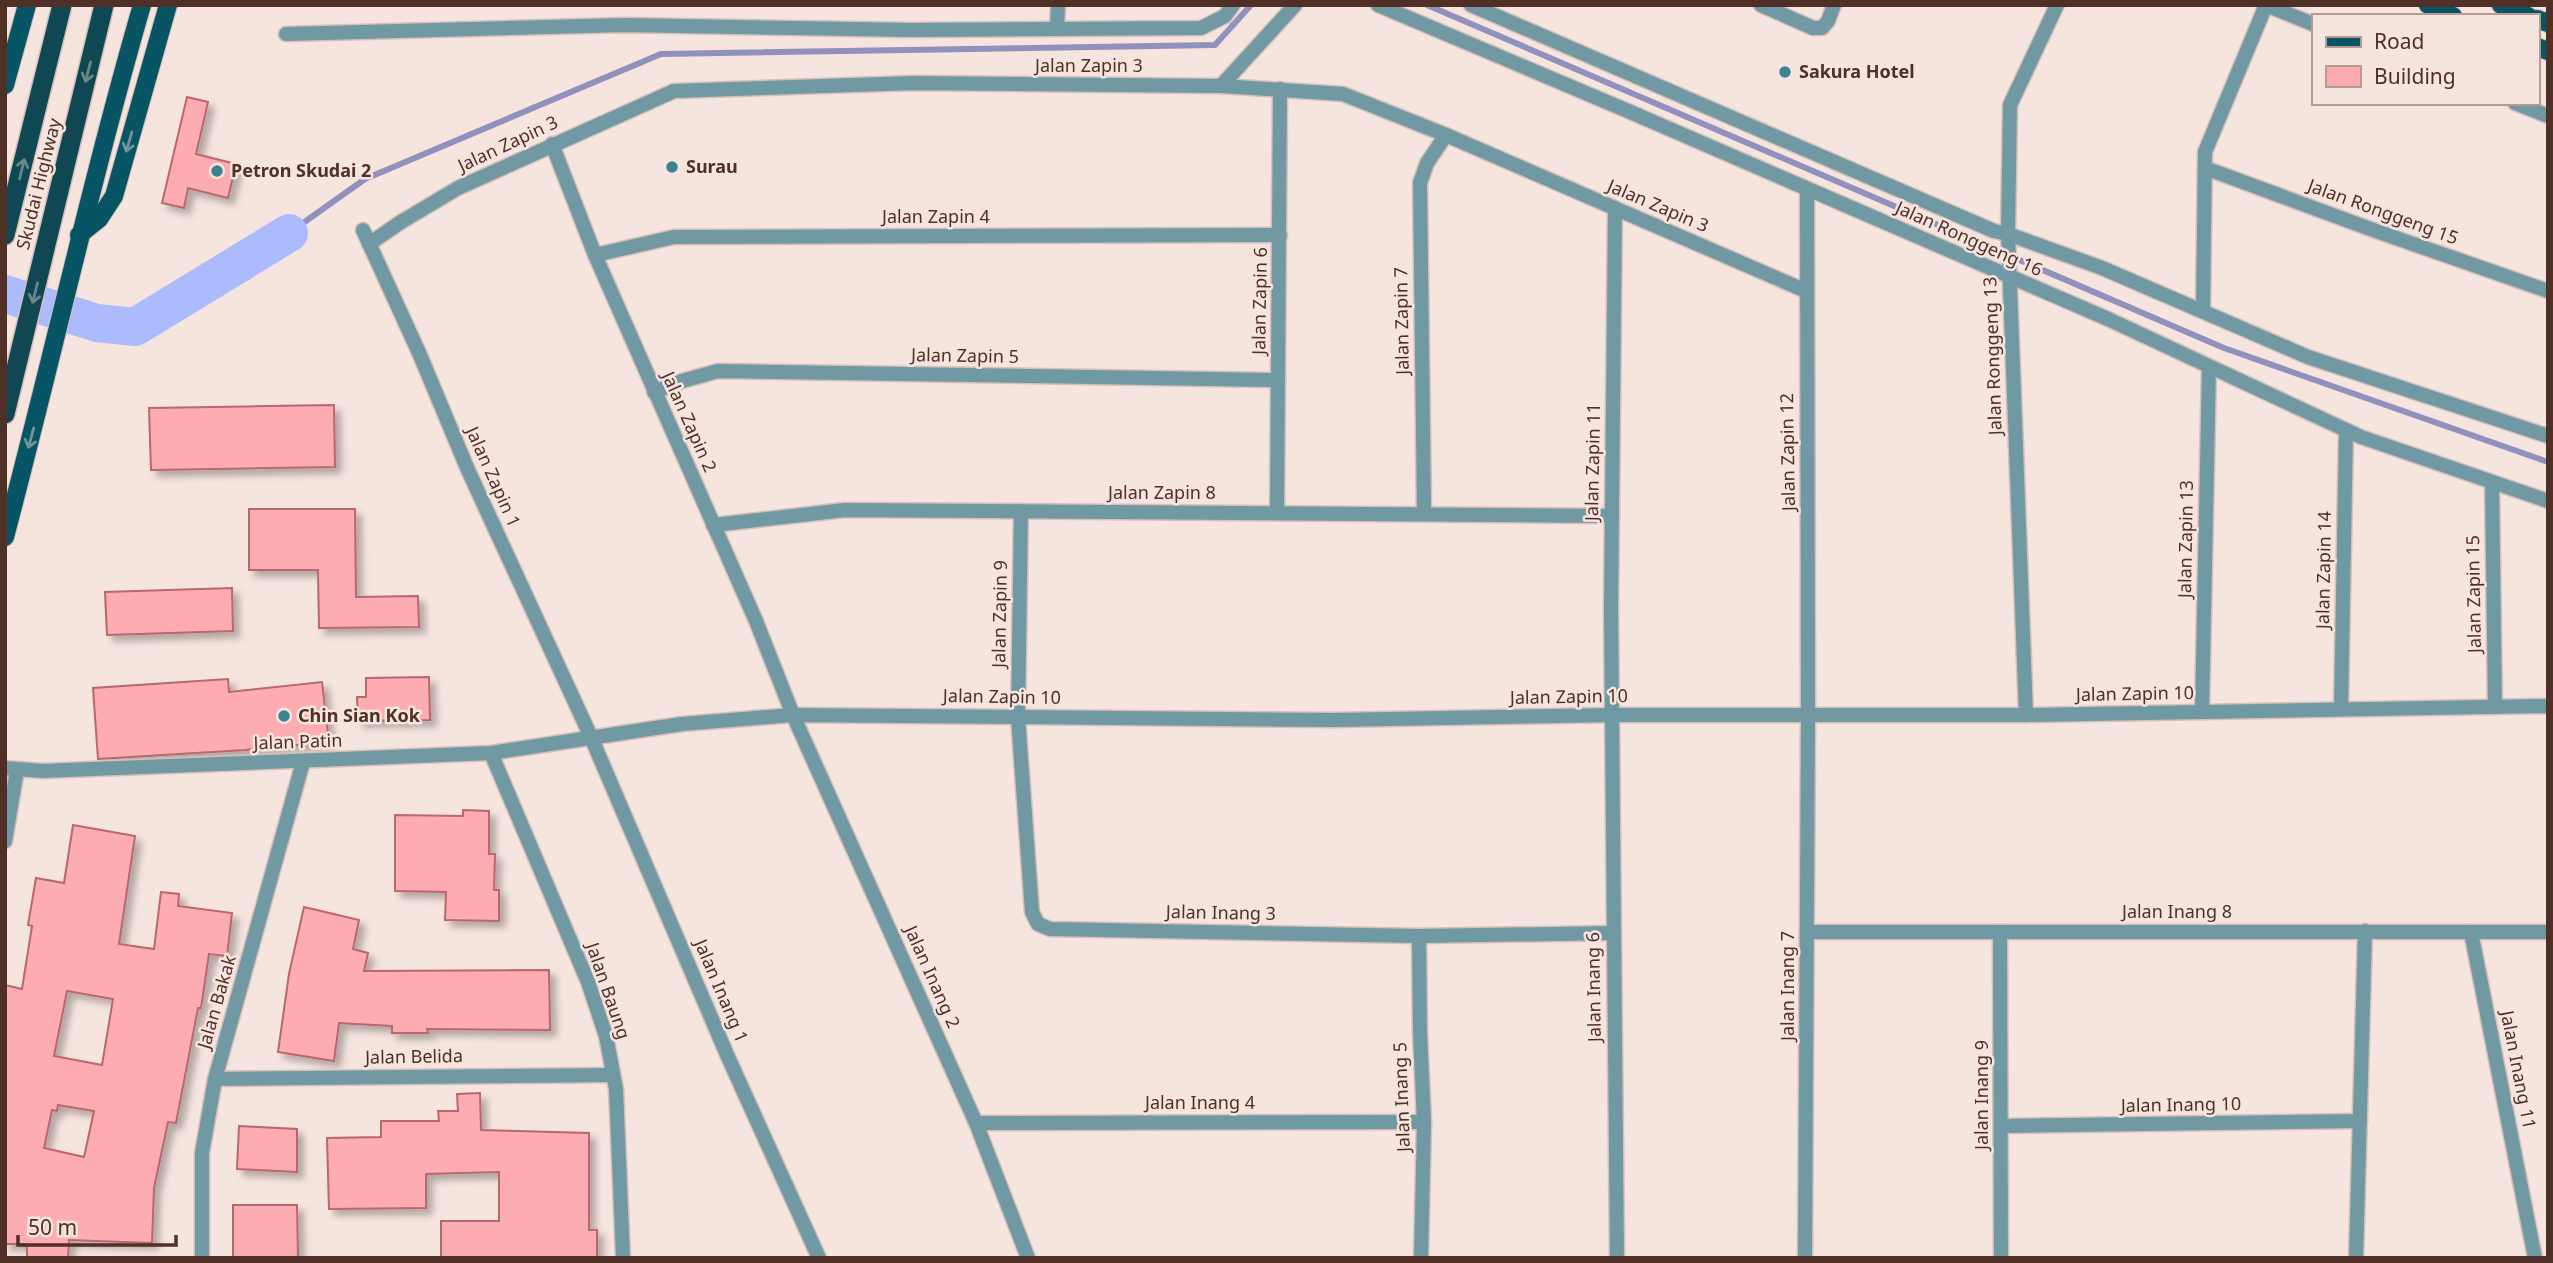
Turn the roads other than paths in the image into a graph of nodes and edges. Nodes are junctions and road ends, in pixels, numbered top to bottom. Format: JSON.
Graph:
{"nodes":[{"id":1,"x":27,"y":5,"type":"edge"},
{"id":2,"x":62,"y":5,"type":"edge"},
{"id":3,"x":104,"y":5,"type":"edge"},
{"id":4,"x":142,"y":5,"type":"edge"},
{"id":5,"x":168,"y":5,"type":"edge"},
{"id":6,"x":1058,"y":5,"type":"edge"},
{"id":7,"x":1233,"y":5,"type":"edge"},
{"id":8,"x":1295,"y":5,"type":"edge"},
{"id":9,"x":1378,"y":5,"type":"edge"},
{"id":10,"x":1471,"y":5,"type":"edge"},
{"id":11,"x":1761,"y":5,"type":"edge"},
{"id":12,"x":1835,"y":5,"type":"edge"},
{"id":13,"x":2057,"y":5,"type":"edge"},
{"id":14,"x":2266,"y":5,"type":"edge"},
{"id":15,"x":2428,"y":5,"type":"edge"},
{"id":16,"x":2501,"y":5,"type":"edge"},
{"id":17,"x":2448,"y":14,"type":"edge"},
{"id":18,"x":2523,"y":14,"type":"edge"},
{"id":19,"x":2312,"y":24,"type":"edge"},
{"id":20,"x":1057,"y":29,"type":"junction"},
{"id":21,"x":286,"y":34,"type":"dead end"},
{"id":22,"x":5,"y":85,"type":"edge"},
{"id":23,"x":1221,"y":86,"type":"junction"},
{"id":24,"x":1280,"y":89,"type":"junction"},
{"id":25,"x":2520,"y":105,"type":"edge"},
{"id":26,"x":2548,"y":116,"type":"edge"},
{"id":27,"x":1446,"y":135,"type":"junction"},
{"id":28,"x":552,"y":144,"type":"junction"},
{"id":29,"x":2205,"y":168,"type":"junction"},
{"id":30,"x":1807,"y":189,"type":"junction"},
{"id":31,"x":1615,"y":208,"type":"junction"},
{"id":32,"x":2008,"y":234,"type":"junction"},
{"id":33,"x":5,"y":235,"type":"edge"},
{"id":34,"x":1280,"y":235,"type":"junction"},
{"id":35,"x":366,"y":237,"type":"joint"},
{"id":36,"x":77,"y":243,"type":"junction"},
{"id":37,"x":595,"y":255,"type":"junction"},
{"id":38,"x":2010,"y":278,"type":"junction"},
{"id":39,"x":1806,"y":290,"type":"junction"},
{"id":40,"x":2548,"y":291,"type":"edge"},
{"id":41,"x":2203,"y":310,"type":"junction"},
{"id":42,"x":2209,"y":367,"type":"junction"},
{"id":43,"x":1278,"y":380,"type":"junction"},
{"id":44,"x":654,"y":392,"type":"junction"},
{"id":45,"x":5,"y":414,"type":"edge"},
{"id":46,"x":2346,"y":431,"type":"junction"},
{"id":47,"x":2548,"y":436,"type":"edge"},
{"id":48,"x":2492,"y":482,"type":"junction"},
{"id":49,"x":2548,"y":501,"type":"edge"},
{"id":50,"x":1021,"y":511,"type":"junction"},
{"id":51,"x":1277,"y":513,"type":"junction"},
{"id":52,"x":1424,"y":514,"type":"junction"},
{"id":53,"x":1612,"y":516,"type":"junction"},
{"id":54,"x":713,"y":524,"type":"junction"},
{"id":55,"x":5,"y":537,"type":"edge"},
{"id":56,"x":2548,"y":706,"type":"edge"},
{"id":57,"x":2495,"y":707,"type":"junction"},
{"id":58,"x":2341,"y":709,"type":"junction"},
{"id":59,"x":2202,"y":712,"type":"junction"},
{"id":60,"x":793,"y":715,"type":"junction"},
{"id":61,"x":1808,"y":715,"type":"junction"},
{"id":62,"x":2026,"y":715,"type":"junction"},
{"id":63,"x":1614,"y":716,"type":"junction"},
{"id":64,"x":1018,"y":717,"type":"junction"},
{"id":65,"x":591,"y":737,"type":"junction"},
{"id":66,"x":491,"y":753,"type":"junction"},
{"id":67,"x":303,"y":762,"type":"junction"},
{"id":68,"x":11,"y":769,"type":"edge"},
{"id":69,"x":5,"y":841,"type":"edge"},
{"id":70,"x":2365,"y":931,"type":"junction"},
{"id":71,"x":1807,"y":932,"type":"junction"},
{"id":72,"x":2000,"y":932,"type":"junction"},
{"id":73,"x":2471,"y":932,"type":"junction"},
{"id":74,"x":2548,"y":932,"type":"edge"},
{"id":75,"x":1613,"y":933,"type":"junction"},
{"id":76,"x":1419,"y":936,"type":"junction"},
{"id":77,"x":613,"y":1074,"type":"junction"},
{"id":78,"x":215,"y":1079,"type":"junction"},
{"id":79,"x":2360,"y":1121,"type":"junction"},
{"id":80,"x":1424,"y":1122,"type":"junction"},
{"id":81,"x":976,"y":1123,"type":"junction"},
{"id":82,"x":2002,"y":1126,"type":"junction"},
{"id":83,"x":202,"y":1258,"type":"edge"},
{"id":84,"x":623,"y":1258,"type":"edge"},
{"id":85,"x":819,"y":1258,"type":"edge"},
{"id":86,"x":1028,"y":1258,"type":"edge"},
{"id":87,"x":1421,"y":1258,"type":"edge"},
{"id":88,"x":1618,"y":1258,"type":"edge"},
{"id":89,"x":1805,"y":1258,"type":"edge"},
{"id":90,"x":2001,"y":1258,"type":"edge"},
{"id":91,"x":2356,"y":1258,"type":"edge"},
{"id":92,"x":2535,"y":1258,"type":"edge"}],
"edges":[{"from":1,"to":22,"type":"main road"},
{"from":33,"to":2,"type":"highway","name":"Skudai Highway","one_way":true},
{"from":3,"to":45,"type":"highway","name":"Skudai Highway","one_way":true},
{"from":4,"to":36,"type":"main road"},
{"from":5,"to":36,"type":"main road","one_way":true},
{"from":6,"to":20,"type":"street"},
{"from":7,"to":20,"type":"street"},
{"from":8,"to":23,"type":"street"},
{"from":9,"to":30,"type":"street","name":"Jalan Ronggeng 16"},
{"from":10,"to":32,"type":"street","name":"Jalan Ronggeng 16"},
{"from":11,"to":12,"type":"street"},
{"from":13,"to":32,"type":"street","name":"Jalan Ronggeng 13"},
{"from":14,"to":19,"type":"street"},
{"from":14,"to":29,"type":"street"},
{"from":15,"to":17,"type":"main road"},
{"from":16,"to":18,"type":"main road"},
{"from":20,"to":21,"type":"street"},
{"from":23,"to":24,"type":"street","name":"Jalan Zapin 3"},
{"from":23,"to":28,"type":"street","name":"Jalan Zapin 3"},
{"from":24,"to":27,"type":"street","name":"Jalan Zapin 3"},
{"from":24,"to":34,"type":"street","name":"Jalan Zapin 6"},
{"from":25,"to":26,"type":"street"},
{"from":27,"to":31,"type":"street","name":"Jalan Zapin 3"},
{"from":27,"to":52,"type":"street","name":"Jalan Zapin 7"},
{"from":28,"to":35,"type":"street","name":"Jalan Zapin 3"},
{"from":28,"to":37,"type":"street","name":"Jalan Zapin 2"},
{"from":29,"to":40,"type":"street","name":"Jalan Ronggeng 15"},
{"from":29,"to":41,"type":"street"},
{"from":30,"to":38,"type":"street","name":"Jalan Ronggeng 16"},
{"from":30,"to":39,"type":"street","name":"Jalan Zapin 12"},
{"from":31,"to":39,"type":"street","name":"Jalan Zapin 3"},
{"from":31,"to":53,"type":"street","name":"Jalan Zapin 11"},
{"from":32,"to":38,"type":"street","name":"Jalan Ronggeng 13"},
{"from":32,"to":41,"type":"street","name":"Jalan Ronggeng 16"},
{"from":34,"to":37,"type":"street","name":"Jalan Zapin 4"},
{"from":34,"to":43,"type":"street","name":"Jalan Zapin 6"},
{"from":35,"to":65,"type":"street","name":"Jalan Zapin 1"},
{"from":36,"to":55,"type":"main road","one_way":true},
{"from":37,"to":44,"type":"street","name":"Jalan Zapin 2"},
{"from":38,"to":42,"type":"street","name":"Jalan Ronggeng 16"},
{"from":38,"to":62,"type":"street","name":"Jalan Ronggeng 13"},
{"from":39,"to":61,"type":"street","name":"Jalan Zapin 12"},
{"from":41,"to":47,"type":"street","name":"Jalan Ronggeng 16"},
{"from":42,"to":46,"type":"street","name":"Jalan Ronggeng 16"},
{"from":42,"to":59,"type":"street","name":"Jalan Zapin 13"},
{"from":43,"to":44,"type":"street","name":"Jalan Zapin 5"},
{"from":43,"to":51,"type":"street","name":"Jalan Zapin 6"},
{"from":44,"to":54,"type":"street","name":"Jalan Zapin 2"},
{"from":46,"to":48,"type":"street","name":"Jalan Ronggeng 16"},
{"from":46,"to":58,"type":"street","name":"Jalan Zapin 14"},
{"from":48,"to":49,"type":"street","name":"Jalan Ronggeng 16"},
{"from":48,"to":57,"type":"street","name":"Jalan Zapin 15"},
{"from":50,"to":51,"type":"street","name":"Jalan Zapin 8"},
{"from":50,"to":54,"type":"street","name":"Jalan Zapin 8"},
{"from":50,"to":64,"type":"street","name":"Jalan Zapin 9"},
{"from":51,"to":52,"type":"street","name":"Jalan Zapin 8"},
{"from":52,"to":53,"type":"street","name":"Jalan Zapin 8"},
{"from":53,"to":63,"type":"street","name":"Jalan Zapin 11"},
{"from":54,"to":60,"type":"street","name":"Jalan Zapin 2"},
{"from":56,"to":57,"type":"street","name":"Jalan Zapin 10"},
{"from":57,"to":58,"type":"street","name":"Jalan Zapin 10"},
{"from":58,"to":59,"type":"street","name":"Jalan Zapin 10"},
{"from":59,"to":62,"type":"street","name":"Jalan Zapin 10"},
{"from":60,"to":64,"type":"street","name":"Jalan Zapin 10"},
{"from":60,"to":65,"type":"street","name":"Jalan Zapin 10"},
{"from":60,"to":81,"type":"street","name":"Jalan Inang 2"},
{"from":61,"to":62,"type":"street","name":"Jalan Zapin 10"},
{"from":61,"to":63,"type":"street","name":"Jalan Zapin 10"},
{"from":61,"to":71,"type":"street","name":"Jalan Inang 7"},
{"from":63,"to":64,"type":"street","name":"Jalan Zapin 10"},
{"from":63,"to":75,"type":"street","name":"Jalan Inang 6"},
{"from":64,"to":76,"type":"street","name":"Jalan Inang 3"},
{"from":65,"to":66,"type":"street","name":"Jalan Patin"},
{"from":65,"to":85,"type":"street","name":"Jalan Inang 1"},
{"from":66,"to":67,"type":"street","name":"Jalan Patin"},
{"from":66,"to":77,"type":"street","name":"Jalan Baung"},
{"from":67,"to":68,"type":"street","name":"Jalan Patin"},
{"from":67,"to":78,"type":"street","name":"Jalan Bakak"},
{"from":68,"to":69,"type":"street"},
{"from":70,"to":72,"type":"street","name":"Jalan Inang 8"},
{"from":70,"to":73,"type":"street","name":"Jalan Inang 8"},
{"from":70,"to":79,"type":"street"},
{"from":71,"to":72,"type":"street","name":"Jalan Inang 8"},
{"from":71,"to":89,"type":"street","name":"Jalan Inang 7"},
{"from":72,"to":82,"type":"street","name":"Jalan Inang 9"},
{"from":73,"to":74,"type":"street","name":"Jalan Inang 8"},
{"from":73,"to":92,"type":"street","name":"Jalan Inang 11"},
{"from":75,"to":76,"type":"street","name":"Jalan Inang 3"},
{"from":75,"to":88,"type":"street","name":"Jalan Inang 6"},
{"from":76,"to":80,"type":"street","name":"Jalan Inang 5"},
{"from":77,"to":78,"type":"street","name":"Jalan Belida"},
{"from":77,"to":84,"type":"street","name":"Jalan Baung"},
{"from":78,"to":83,"type":"street","name":"Jalan Bakak"},
{"from":79,"to":82,"type":"street","name":"Jalan Inang 10"},
{"from":79,"to":91,"type":"street"},
{"from":80,"to":81,"type":"street","name":"Jalan Inang 4"},
{"from":80,"to":87,"type":"street","name":"Jalan Inang 5"},
{"from":81,"to":86,"type":"street","name":"Jalan Inang 2"},
{"from":82,"to":90,"type":"street","name":"Jalan Inang 9"}]}
